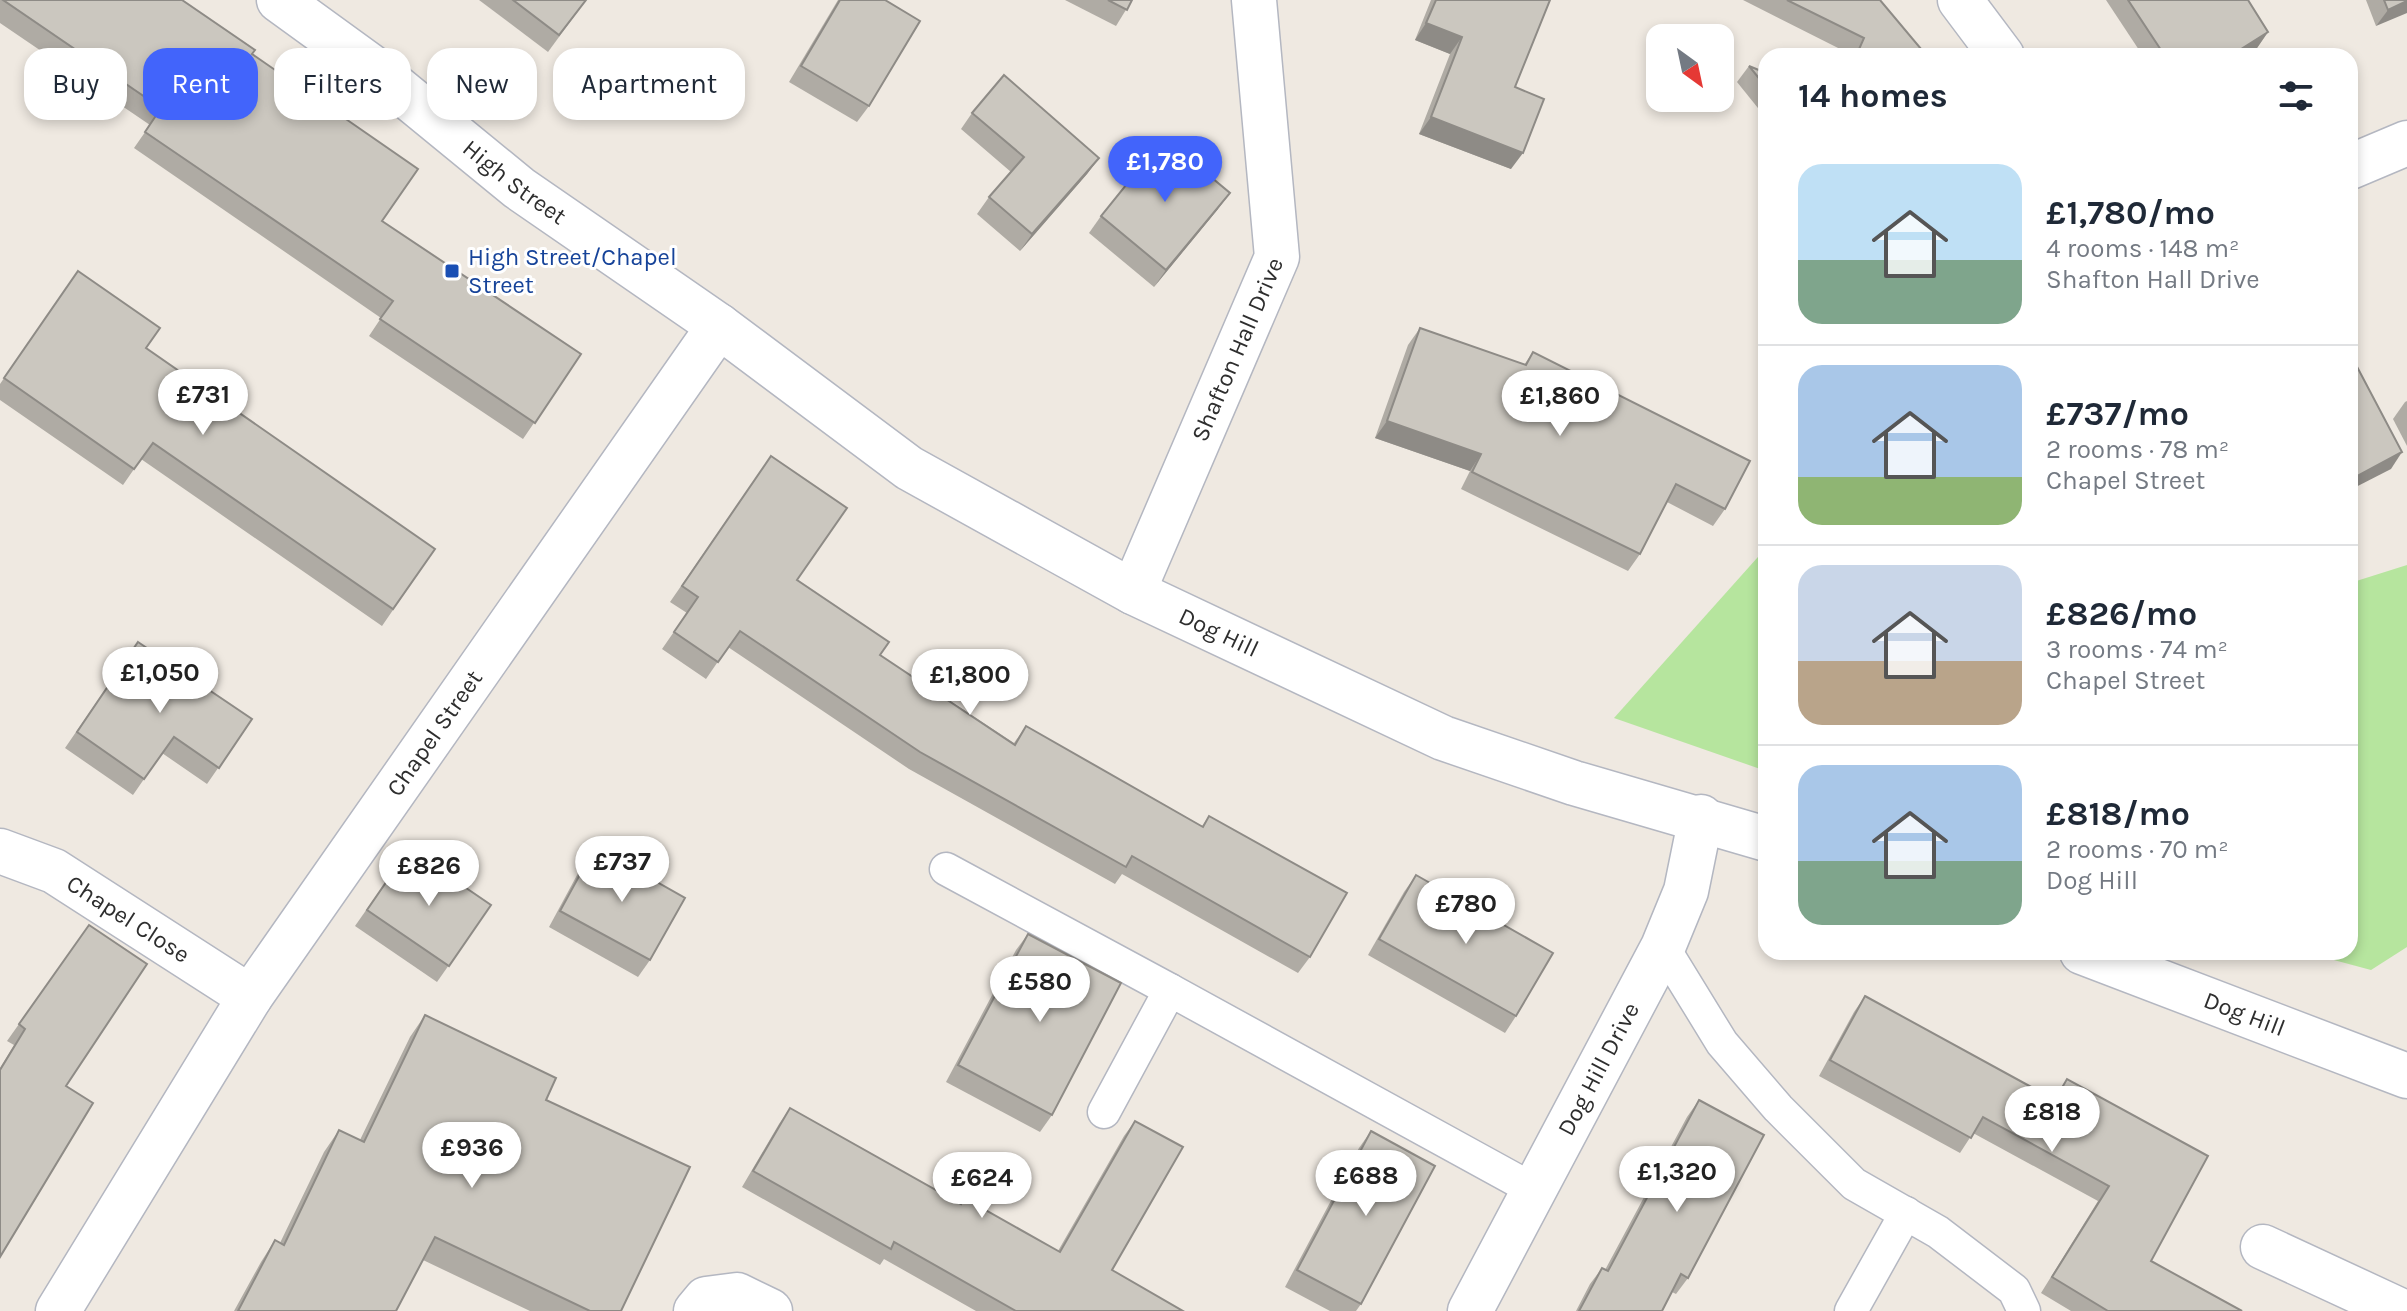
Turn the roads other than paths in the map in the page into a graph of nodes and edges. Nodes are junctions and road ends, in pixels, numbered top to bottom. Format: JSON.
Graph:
{"nodes":[{"id":1,"x":279,"y":0,"type":"edge"},
{"id":2,"x":1254,"y":0,"type":"edge"},
{"id":3,"x":1960,"y":0,"type":"edge"},
{"id":4,"x":1996,"y":48,"type":"edge"},
{"id":5,"x":2407,"y":143,"type":"edge"},
{"id":6,"x":2358,"y":164,"type":"edge"},
{"id":7,"x":719,"y":326,"type":"junction"},
{"id":8,"x":1133,"y":592,"type":"junction"},
{"id":9,"x":1701,"y":817,"type":"junction"},
{"id":10,"x":1758,"y":836,"type":"edge"},
{"id":11,"x":0,"y":851,"type":"edge"},
{"id":12,"x":946,"y":869,"type":"dead end"},
{"id":13,"x":1663,"y":947,"type":"junction"},
{"id":14,"x":2103,"y":960,"type":"edge"},
{"id":15,"x":1170,"y":990,"type":"junction"},
{"id":16,"x":250,"y":997,"type":"junction"},
{"id":17,"x":2407,"y":1076,"type":"edge"},
{"id":18,"x":1104,"y":1112,"type":"dead end"},
{"id":19,"x":1534,"y":1190,"type":"junction"},
{"id":20,"x":1906,"y":1213,"type":"junction"},
{"id":21,"x":2263,"y":1247,"type":"dead end"},
{"id":22,"x":58,"y":1311,"type":"edge"},
{"id":23,"x":696,"y":1311,"type":"edge"},
{"id":24,"x":770,"y":1311,"type":"edge"},
{"id":25,"x":1470,"y":1311,"type":"edge"},
{"id":26,"x":1851,"y":1311,"type":"edge"},
{"id":27,"x":2024,"y":1311,"type":"edge"},
{"id":28,"x":2401,"y":1311,"type":"edge"}],
"edges":[{"from":1,"to":7,"type":"street","name":"High Street"},
{"from":2,"to":8,"type":"street","name":"Shafton Hall Drive"},
{"from":3,"to":4,"type":"street"},
{"from":5,"to":6,"type":"street"},
{"from":7,"to":8,"type":"street","name":"Dog Hill"},
{"from":7,"to":16,"type":"street","name":"Chapel Street"},
{"from":8,"to":9,"type":"street","name":"Dog Hill"},
{"from":9,"to":10,"type":"street","name":"Dog Hill"},
{"from":9,"to":13,"type":"street","name":"Dog Hill Drive"},
{"from":11,"to":16,"type":"street","name":"Chapel Close"},
{"from":12,"to":15,"type":"lane"},
{"from":13,"to":19,"type":"street","name":"Dog Hill Drive"},
{"from":13,"to":20,"type":"lane"},
{"from":14,"to":17,"type":"street","name":"Dog Hill"},
{"from":15,"to":18,"type":"lane"},
{"from":15,"to":19,"type":"lane"},
{"from":16,"to":22,"type":"street","name":"Chapel Street"},
{"from":19,"to":25,"type":"street","name":"Dog Hill Drive"},
{"from":20,"to":26,"type":"lane"},
{"from":20,"to":27,"type":"lane"},
{"from":21,"to":28,"type":"street"},
{"from":23,"to":24,"type":"street"}]}
